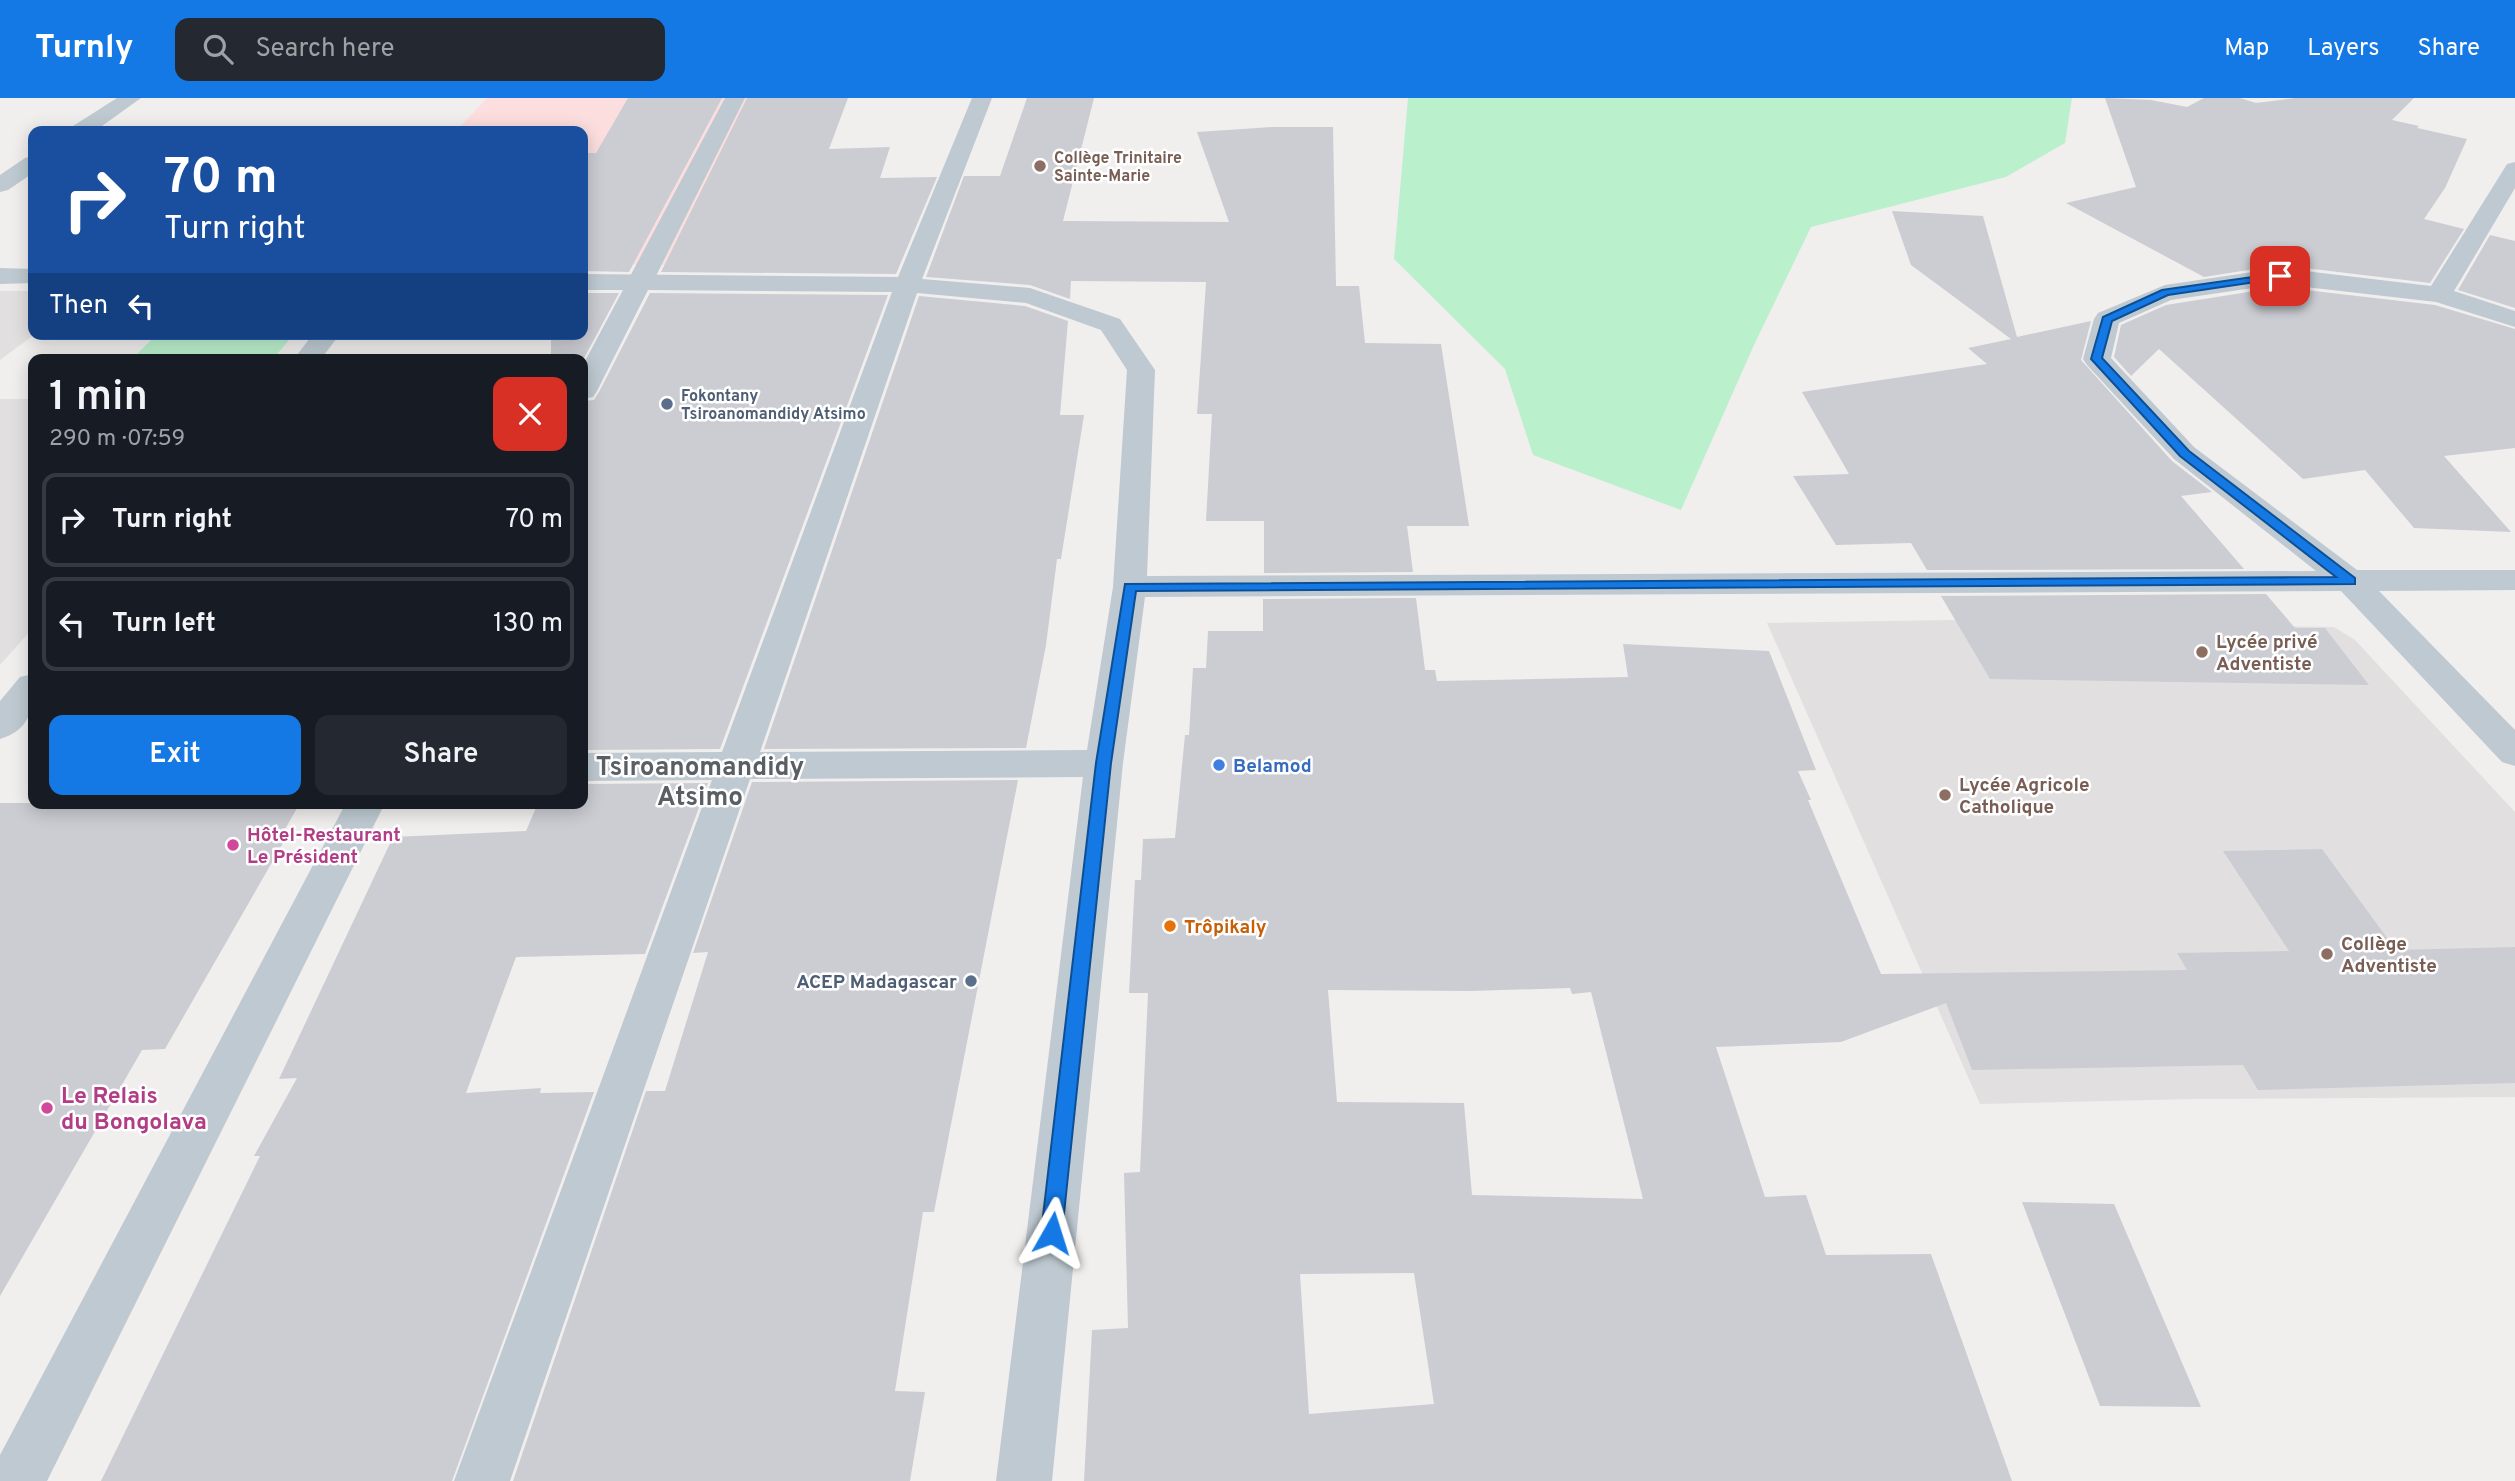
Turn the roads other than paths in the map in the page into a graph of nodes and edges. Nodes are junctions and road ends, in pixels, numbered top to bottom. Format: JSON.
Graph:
{"nodes":[{"id":1,"x":131,"y":98,"type":"edge"},
{"id":2,"x":735,"y":98,"type":"edge"},
{"id":3,"x":982,"y":98,"type":"edge"},
{"id":4,"x":89,"y":126,"type":"edge"},
{"id":5,"x":28,"y":166,"type":"edge"},
{"id":6,"x":2515,"y":169,"type":"edge"},
{"id":7,"x":0,"y":185,"type":"edge"},
{"id":8,"x":0,"y":276,"type":"edge"},
{"id":9,"x":28,"y":276,"type":"edge"},
{"id":10,"x":588,"y":282,"type":"edge"},
{"id":11,"x":640,"y":282,"type":"junction"},
{"id":12,"x":907,"y":285,"type":"junction"},
{"id":13,"x":2439,"y":295,"type":"junction"},
{"id":14,"x":2515,"y":318,"type":"edge"},
{"id":15,"x":322,"y":340,"type":"edge"},
{"id":16,"x":311,"y":354,"type":"edge"},
{"id":17,"x":588,"y":381,"type":"edge"},
{"id":18,"x":2515,"y":580,"type":"edge"},
{"id":19,"x":2350,"y":581,"type":"junction"},
{"id":20,"x":1129,"y":587,"type":"junction"},
{"id":21,"x":28,"y":692,"type":"edge"},
{"id":22,"x":0,"y":726,"type":"edge"},
{"id":23,"x":2515,"y":754,"type":"edge"},
{"id":24,"x":1104,"y":763,"type":"junction"},
{"id":25,"x":735,"y":764,"type":"junction"},
{"id":26,"x":588,"y":767,"type":"edge"},
{"id":27,"x":363,"y":809,"type":"edge"},
{"id":28,"x":17,"y":1481,"type":"edge"},
{"id":29,"x":482,"y":1481,"type":"edge"},
{"id":30,"x":1024,"y":1481,"type":"edge"}],
"edges":[{"from":1,"to":4,"type":"street"},
{"from":2,"to":11,"type":"street"},
{"from":3,"to":12,"type":"street"},
{"from":5,"to":7,"type":"street"},
{"from":6,"to":13,"type":"street"},
{"from":8,"to":9,"type":"street"},
{"from":10,"to":11,"type":"street"},
{"from":11,"to":12,"type":"street"},
{"from":11,"to":17,"type":"street"},
{"from":12,"to":20,"type":"street"},
{"from":12,"to":25,"type":"street"},
{"from":13,"to":14,"type":"street"},
{"from":13,"to":19,"type":"street"},
{"from":15,"to":16,"type":"street"},
{"from":18,"to":19,"type":"street"},
{"from":19,"to":20,"type":"street"},
{"from":19,"to":23,"type":"street"},
{"from":20,"to":24,"type":"street"},
{"from":21,"to":22,"type":"street"},
{"from":24,"to":25,"type":"street"},
{"from":24,"to":30,"type":"street"},
{"from":25,"to":26,"type":"street"},
{"from":25,"to":29,"type":"street"},
{"from":27,"to":28,"type":"street"}]}
